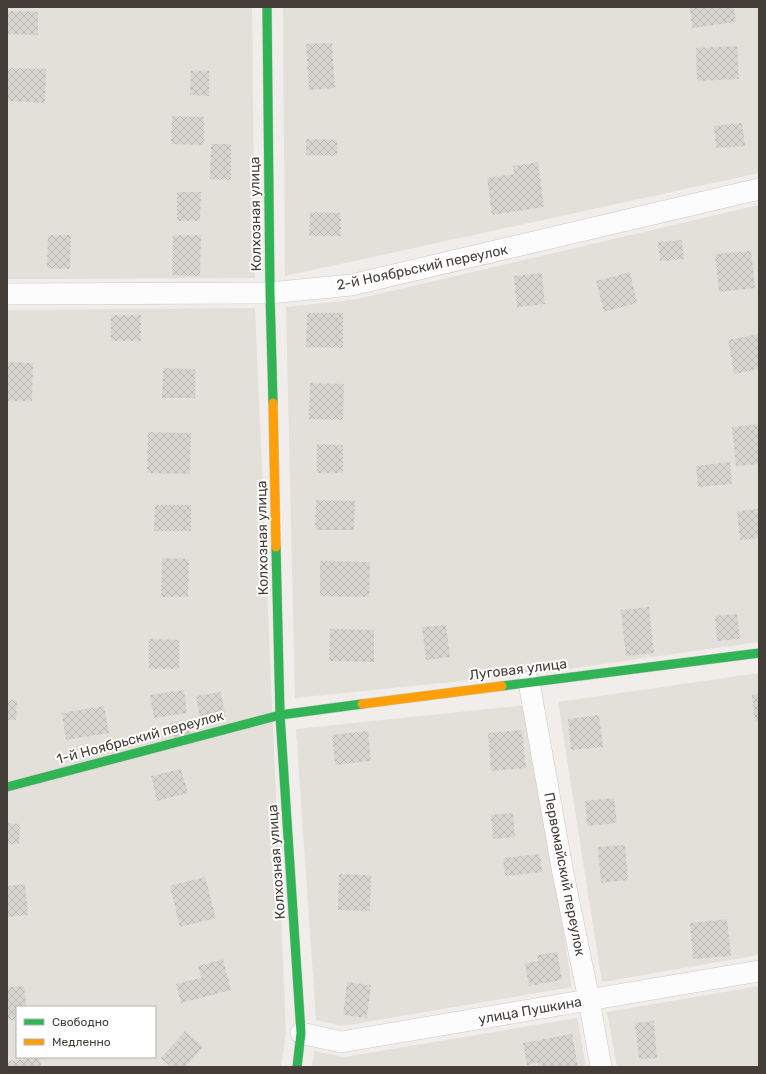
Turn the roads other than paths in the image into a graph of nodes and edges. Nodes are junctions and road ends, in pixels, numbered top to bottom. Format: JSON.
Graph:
{"nodes":[{"id":1,"x":267,"y":7,"type":"edge"},
{"id":2,"x":759,"y":189,"type":"edge"},
{"id":3,"x":270,"y":293,"type":"junction"},
{"id":4,"x":7,"y":294,"type":"edge"},
{"id":5,"x":759,"y":652,"type":"edge"},
{"id":6,"x":530,"y":682,"type":"junction"},
{"id":7,"x":280,"y":715,"type":"junction"},
{"id":8,"x":7,"y":787,"type":"edge"},
{"id":9,"x":759,"y":971,"type":"edge"},
{"id":10,"x":589,"y":1000,"type":"junction"},
{"id":11,"x":301,"y":1033,"type":"junction"},
{"id":12,"x":297,"y":1067,"type":"edge"},
{"id":13,"x":601,"y":1067,"type":"edge"}],
"edges":[{"from":1,"to":3,"type":"street","name":"Колхозная улица"},
{"from":2,"to":3,"type":"street","name":"2-й Ноябрьский переулок"},
{"from":3,"to":4,"type":"street","name":"2-й Ноябрьский переулок"},
{"from":3,"to":7,"type":"street","name":"Колхозная улица"},
{"from":5,"to":6,"type":"street","name":"Луговая улица"},
{"from":6,"to":7,"type":"street","name":"Луговая улица"},
{"from":6,"to":10,"type":"street","name":"Первомайский переулок"},
{"from":7,"to":8,"type":"street","name":"1-й Ноябрьский переулок"},
{"from":7,"to":11,"type":"street","name":"Колхозная улица"},
{"from":9,"to":10,"type":"street","name":"улица Пушкина"},
{"from":10,"to":11,"type":"street","name":"улица Пушкина"},
{"from":10,"to":13,"type":"street","name":"Первомайский переулок"},
{"from":11,"to":12,"type":"street","name":"Колхозная улица"}]}
